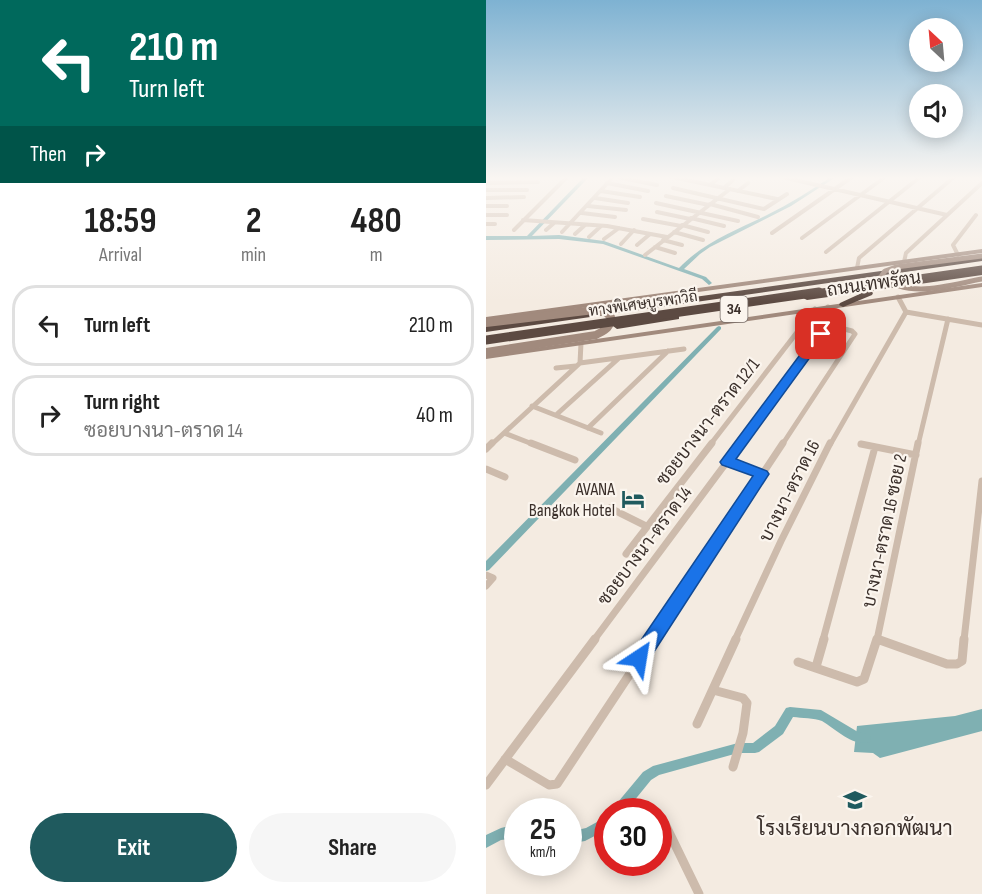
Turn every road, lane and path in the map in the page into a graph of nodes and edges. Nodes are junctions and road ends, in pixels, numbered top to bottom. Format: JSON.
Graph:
{"nodes":[{"id":1,"x":576,"y":219,"type":"edge"},
{"id":2,"x":643,"y":219,"type":"dead end"},
{"id":3,"x":690,"y":219,"type":"edge"},
{"id":4,"x":694,"y":219,"type":"edge"},
{"id":5,"x":728,"y":219,"type":"edge"},
{"id":6,"x":792,"y":219,"type":"edge"},
{"id":7,"x":827,"y":219,"type":"edge"},
{"id":8,"x":868,"y":219,"type":"edge"},
{"id":9,"x":906,"y":219,"type":"edge"},
{"id":10,"x":943,"y":219,"type":"edge"},
{"id":11,"x":972,"y":219,"type":"edge"},
{"id":12,"x":523,"y":220,"type":"joint"},
{"id":13,"x":738,"y":221,"type":"dead end"},
{"id":14,"x":554,"y":223,"type":"junction"},
{"id":15,"x":486,"y":224,"type":"edge"},
{"id":16,"x":495,"y":224,"type":"dead end"},
{"id":17,"x":571,"y":224,"type":"junction"},
{"id":18,"x":585,"y":225,"type":"junction"},
{"id":19,"x":682,"y":225,"type":"junction"},
{"id":20,"x":601,"y":226,"type":"junction"},
{"id":21,"x":724,"y":226,"type":"dead end"},
{"id":22,"x":619,"y":228,"type":"junction"},
{"id":23,"x":514,"y":230,"type":"dead end"},
{"id":24,"x":546,"y":230,"type":"dead end"},
{"id":25,"x":634,"y":230,"type":"junction"},
{"id":26,"x":562,"y":232,"type":"dead end"},
{"id":27,"x":674,"y":232,"type":"junction"},
{"id":28,"x":708,"y":232,"type":"dead end"},
{"id":29,"x":772,"y":233,"type":"dead end"},
{"id":30,"x":575,"y":234,"type":"dead end"},
{"id":31,"x":650,"y":234,"type":"junction"},
{"id":32,"x":589,"y":237,"type":"dead end"},
{"id":33,"x":802,"y":237,"type":"dead end"},
{"id":34,"x":665,"y":238,"type":"junction"},
{"id":35,"x":604,"y":239,"type":"dead end"},
{"id":36,"x":703,"y":240,"type":"dead end"},
{"id":37,"x":621,"y":244,"type":"dead end"},
{"id":38,"x":637,"y":245,"type":"dead end"},
{"id":39,"x":682,"y":245,"type":"dead end"},
{"id":40,"x":655,"y":247,"type":"junction"},
{"id":41,"x":826,"y":252,"type":"dead end"},
{"id":42,"x":675,"y":253,"type":"dead end"},
{"id":43,"x":645,"y":255,"type":"dead end"},
{"id":44,"x":958,"y":255,"type":"junction"},
{"id":45,"x":982,"y":255,"type":"edge"},
{"id":46,"x":904,"y":262,"type":"junction"},
{"id":47,"x":857,"y":268,"type":"junction"},
{"id":48,"x":982,"y":269,"type":"edge"},
{"id":49,"x":982,"y":279,"type":"edge"},
{"id":50,"x":740,"y":285,"type":"junction"},
{"id":51,"x":982,"y":285,"type":"edge"},
{"id":52,"x":787,"y":286,"type":"junction"},
{"id":53,"x":880,"y":287,"type":"junction"},
{"id":54,"x":898,"y":297,"type":"junction"},
{"id":55,"x":843,"y":305,"type":"junction"},
{"id":56,"x":828,"y":307,"type":"junction"},
{"id":57,"x":815,"y":309,"type":"junction"},
{"id":58,"x":906,"y":312,"type":"junction"},
{"id":59,"x":948,"y":319,"type":"junction"},
{"id":60,"x":486,"y":321,"type":"edge"},
{"id":61,"x":829,"y":325,"type":"junction"},
{"id":62,"x":982,"y":325,"type":"edge"},
{"id":63,"x":486,"y":329,"type":"edge"},
{"id":64,"x":486,"y":335,"type":"edge"},
{"id":65,"x":486,"y":342,"type":"edge"},
{"id":66,"x":581,"y":343,"type":"junction"},
{"id":67,"x":684,"y":349,"type":"dead end"},
{"id":68,"x":668,"y":351,"type":"junction"},
{"id":69,"x":486,"y":352,"type":"edge"},
{"id":70,"x":486,"y":357,"type":"edge"},
{"id":71,"x":619,"y":358,"type":"junction"},
{"id":72,"x":578,"y":364,"type":"junction"},
{"id":73,"x":556,"y":368,"type":"dead end"},
{"id":74,"x":532,"y":406,"type":"junction"},
{"id":75,"x":556,"y":415,"type":"junction"},
{"id":76,"x":588,"y":428,"type":"junction"},
{"id":77,"x":504,"y":433,"type":"junction"},
{"id":78,"x":601,"y":433,"type":"dead end"},
{"id":79,"x":861,"y":444,"type":"dead end"},
{"id":80,"x":875,"y":447,"type":"junction"},
{"id":81,"x":486,"y":449,"type":"edge"},
{"id":82,"x":916,"y":455,"type":"junction"},
{"id":83,"x":575,"y":460,"type":"dead end"},
{"id":84,"x":727,"y":462,"type":"junction"},
{"id":85,"x":486,"y":469,"type":"edge"},
{"id":86,"x":762,"y":474,"type":"junction"},
{"id":87,"x":505,"y":477,"type":"dead end"},
{"id":88,"x":982,"y":481,"type":"edge"},
{"id":89,"x":610,"y":508,"type":"dead end"},
{"id":90,"x":646,"y":526,"type":"junction"},
{"id":91,"x":626,"y":554,"type":"dead end"},
{"id":92,"x":487,"y":575,"type":"edge"},
{"id":93,"x":486,"y":586,"type":"edge"},
{"id":94,"x":877,"y":639,"type":"junction"},
{"id":95,"x":798,"y":662,"type":"dead end"},
{"id":96,"x":816,"y":667,"type":"junction"},
{"id":97,"x":713,"y":690,"type":"junction"},
{"id":98,"x":698,"y":724,"type":"dead end"},
{"id":99,"x":505,"y":759,"type":"junction"},
{"id":100,"x":734,"y":766,"type":"dead end"},
{"id":101,"x":486,"y":784,"type":"edge"},
{"id":102,"x":672,"y":838,"type":"edge"},
{"id":103,"x":699,"y":894,"type":"edge"}],
"edges":[{"from":1,"to":17,"type":"street"},
{"from":2,"to":19,"type":"street"},
{"from":3,"to":19,"type":"street"},
{"from":4,"to":21,"type":"street"},
{"from":5,"to":13,"type":"street"},
{"from":6,"to":29,"type":"street"},
{"from":7,"to":33,"type":"street"},
{"from":8,"to":41,"type":"street"},
{"from":9,"to":47,"type":"street"},
{"from":10,"to":46,"type":"street"},
{"from":11,"to":44,"type":"street"},
{"from":12,"to":14,"type":"street"},
{"from":12,"to":23,"type":"street"},
{"from":14,"to":17,"type":"street"},
{"from":14,"to":24,"type":"street"},
{"from":15,"to":16,"type":"street"},
{"from":17,"to":18,"type":"street"},
{"from":17,"to":26,"type":"street"},
{"from":18,"to":20,"type":"street"},
{"from":18,"to":30,"type":"street"},
{"from":19,"to":27,"type":"street"},
{"from":19,"to":28,"type":"street"},
{"from":20,"to":22,"type":"street"},
{"from":20,"to":32,"type":"street"},
{"from":22,"to":25,"type":"street"},
{"from":22,"to":35,"type":"street"},
{"from":25,"to":31,"type":"street"},
{"from":25,"to":37,"type":"street"},
{"from":27,"to":34,"type":"street"},
{"from":27,"to":36,"type":"street"},
{"from":31,"to":34,"type":"street"},
{"from":31,"to":38,"type":"street"},
{"from":34,"to":39,"type":"street"},
{"from":34,"to":40,"type":"street"},
{"from":40,"to":42,"type":"street"},
{"from":40,"to":43,"type":"street"},
{"from":44,"to":45,"type":"main road","name":"ถนนเทพรัตน","number":"34"},
{"from":44,"to":46,"type":"main road","name":"ถนนเทพรัตน","number":"34"},
{"from":45,"to":49,"type":"main road","bridge":true},
{"from":45,"to":52,"type":"highway","name":"ถนนเทพรัตน","number":"34"},
{"from":46,"to":47,"type":"main road","name":"ถนนเทพรัตน","number":"34"},
{"from":47,"to":50,"type":"main road","name":"ถนนเทพรัตน","number":"34"},
{"from":48,"to":53,"type":"highway","name":"ถนนเทพรัตน","number":"34"},
{"from":48,"to":64,"type":"highway","name":"ทางพิเศษบูรพาวิถี","bridge":true},
{"from":48,"to":65,"type":"highway","name":"ทางพิเศษบูรพาวิถี","bridge":true},
{"from":50,"to":52,"type":"highway"},
{"from":50,"to":60,"type":"main road","name":"ถนนเทพรัตน","number":"34"},
{"from":51,"to":54,"type":"main road","name":"ถนนเทพรัตน","number":"34"},
{"from":52,"to":63,"type":"highway","name":"ถนนเทพรัตน","number":"34"},
{"from":53,"to":55,"type":"highway"},
{"from":53,"to":65,"type":"highway","name":"ถนนเทพรัตน","number":"34"},
{"from":54,"to":55,"type":"main road","name":"ถนนเทพรัตน","number":"34"},
{"from":54,"to":58,"type":"street"},
{"from":55,"to":56,"type":"main road","name":"ถนนเทพรัตน","number":"34"},
{"from":56,"to":57,"type":"main road","name":"ถนนเทพรัตน","number":"34"},
{"from":56,"to":61,"type":"street"},
{"from":57,"to":66,"type":"main road","name":"ถนนเทพรัตน","number":"34"},
{"from":57,"to":90,"type":"street","name":"ซอยบางนา-ตราด 12/1"},
{"from":58,"to":59,"type":"street"},
{"from":58,"to":97,"type":"street","name":"บางนา-ตราด 16"},
{"from":59,"to":62,"type":"street"},
{"from":59,"to":82,"type":"street","name":"บางนา-ตราด 16 ซอย 2"},
{"from":60,"to":69,"type":"main road","bridge":true},
{"from":61,"to":84,"type":"street","name":"ซอยบางนา-ตราด 14"},
{"from":61,"to":86,"type":"street"},
{"from":66,"to":70,"type":"main road","name":"ถนนเทพรัตน","number":"34"},
{"from":66,"to":72,"type":"street"},
{"from":67,"to":68,"type":"street"},
{"from":68,"to":71,"type":"street"},
{"from":68,"to":76,"type":"street"},
{"from":71,"to":72,"type":"street"},
{"from":71,"to":75,"type":"street"},
{"from":72,"to":73,"type":"street"},
{"from":72,"to":74,"type":"street"},
{"from":74,"to":75,"type":"street"},
{"from":74,"to":77,"type":"street"},
{"from":75,"to":76,"type":"street"},
{"from":76,"to":78,"type":"street"},
{"from":77,"to":81,"type":"street"},
{"from":77,"to":83,"type":"street"},
{"from":79,"to":80,"type":"street"},
{"from":80,"to":82,"type":"street"},
{"from":80,"to":96,"type":"street"},
{"from":82,"to":94,"type":"street","name":"บางนา-ตราด 16 ซอย 2"},
{"from":84,"to":86,"type":"street"},
{"from":84,"to":99,"type":"street","name":"ซอยบางนา-ตราด 14"},
{"from":85,"to":87,"type":"street"},
{"from":86,"to":99,"type":"street"},
{"from":88,"to":94,"type":"street"},
{"from":89,"to":90,"type":"street"},
{"from":90,"to":91,"type":"street","name":"ซอยบางนา-ตราด 12/1"},
{"from":92,"to":93,"type":"street"},
{"from":94,"to":96,"type":"street","name":"บางนา-ตราด 16 ซอย 2"},
{"from":95,"to":96,"type":"street","name":"บางนา-ตราด 16 ซอย 2"},
{"from":97,"to":98,"type":"street","name":"บางนา-ตราด 16"},
{"from":97,"to":100,"type":"street"},
{"from":99,"to":101,"type":"street","name":"ซอยบางนา-ตราด 14"},
{"from":102,"to":103,"type":"street"}]}
